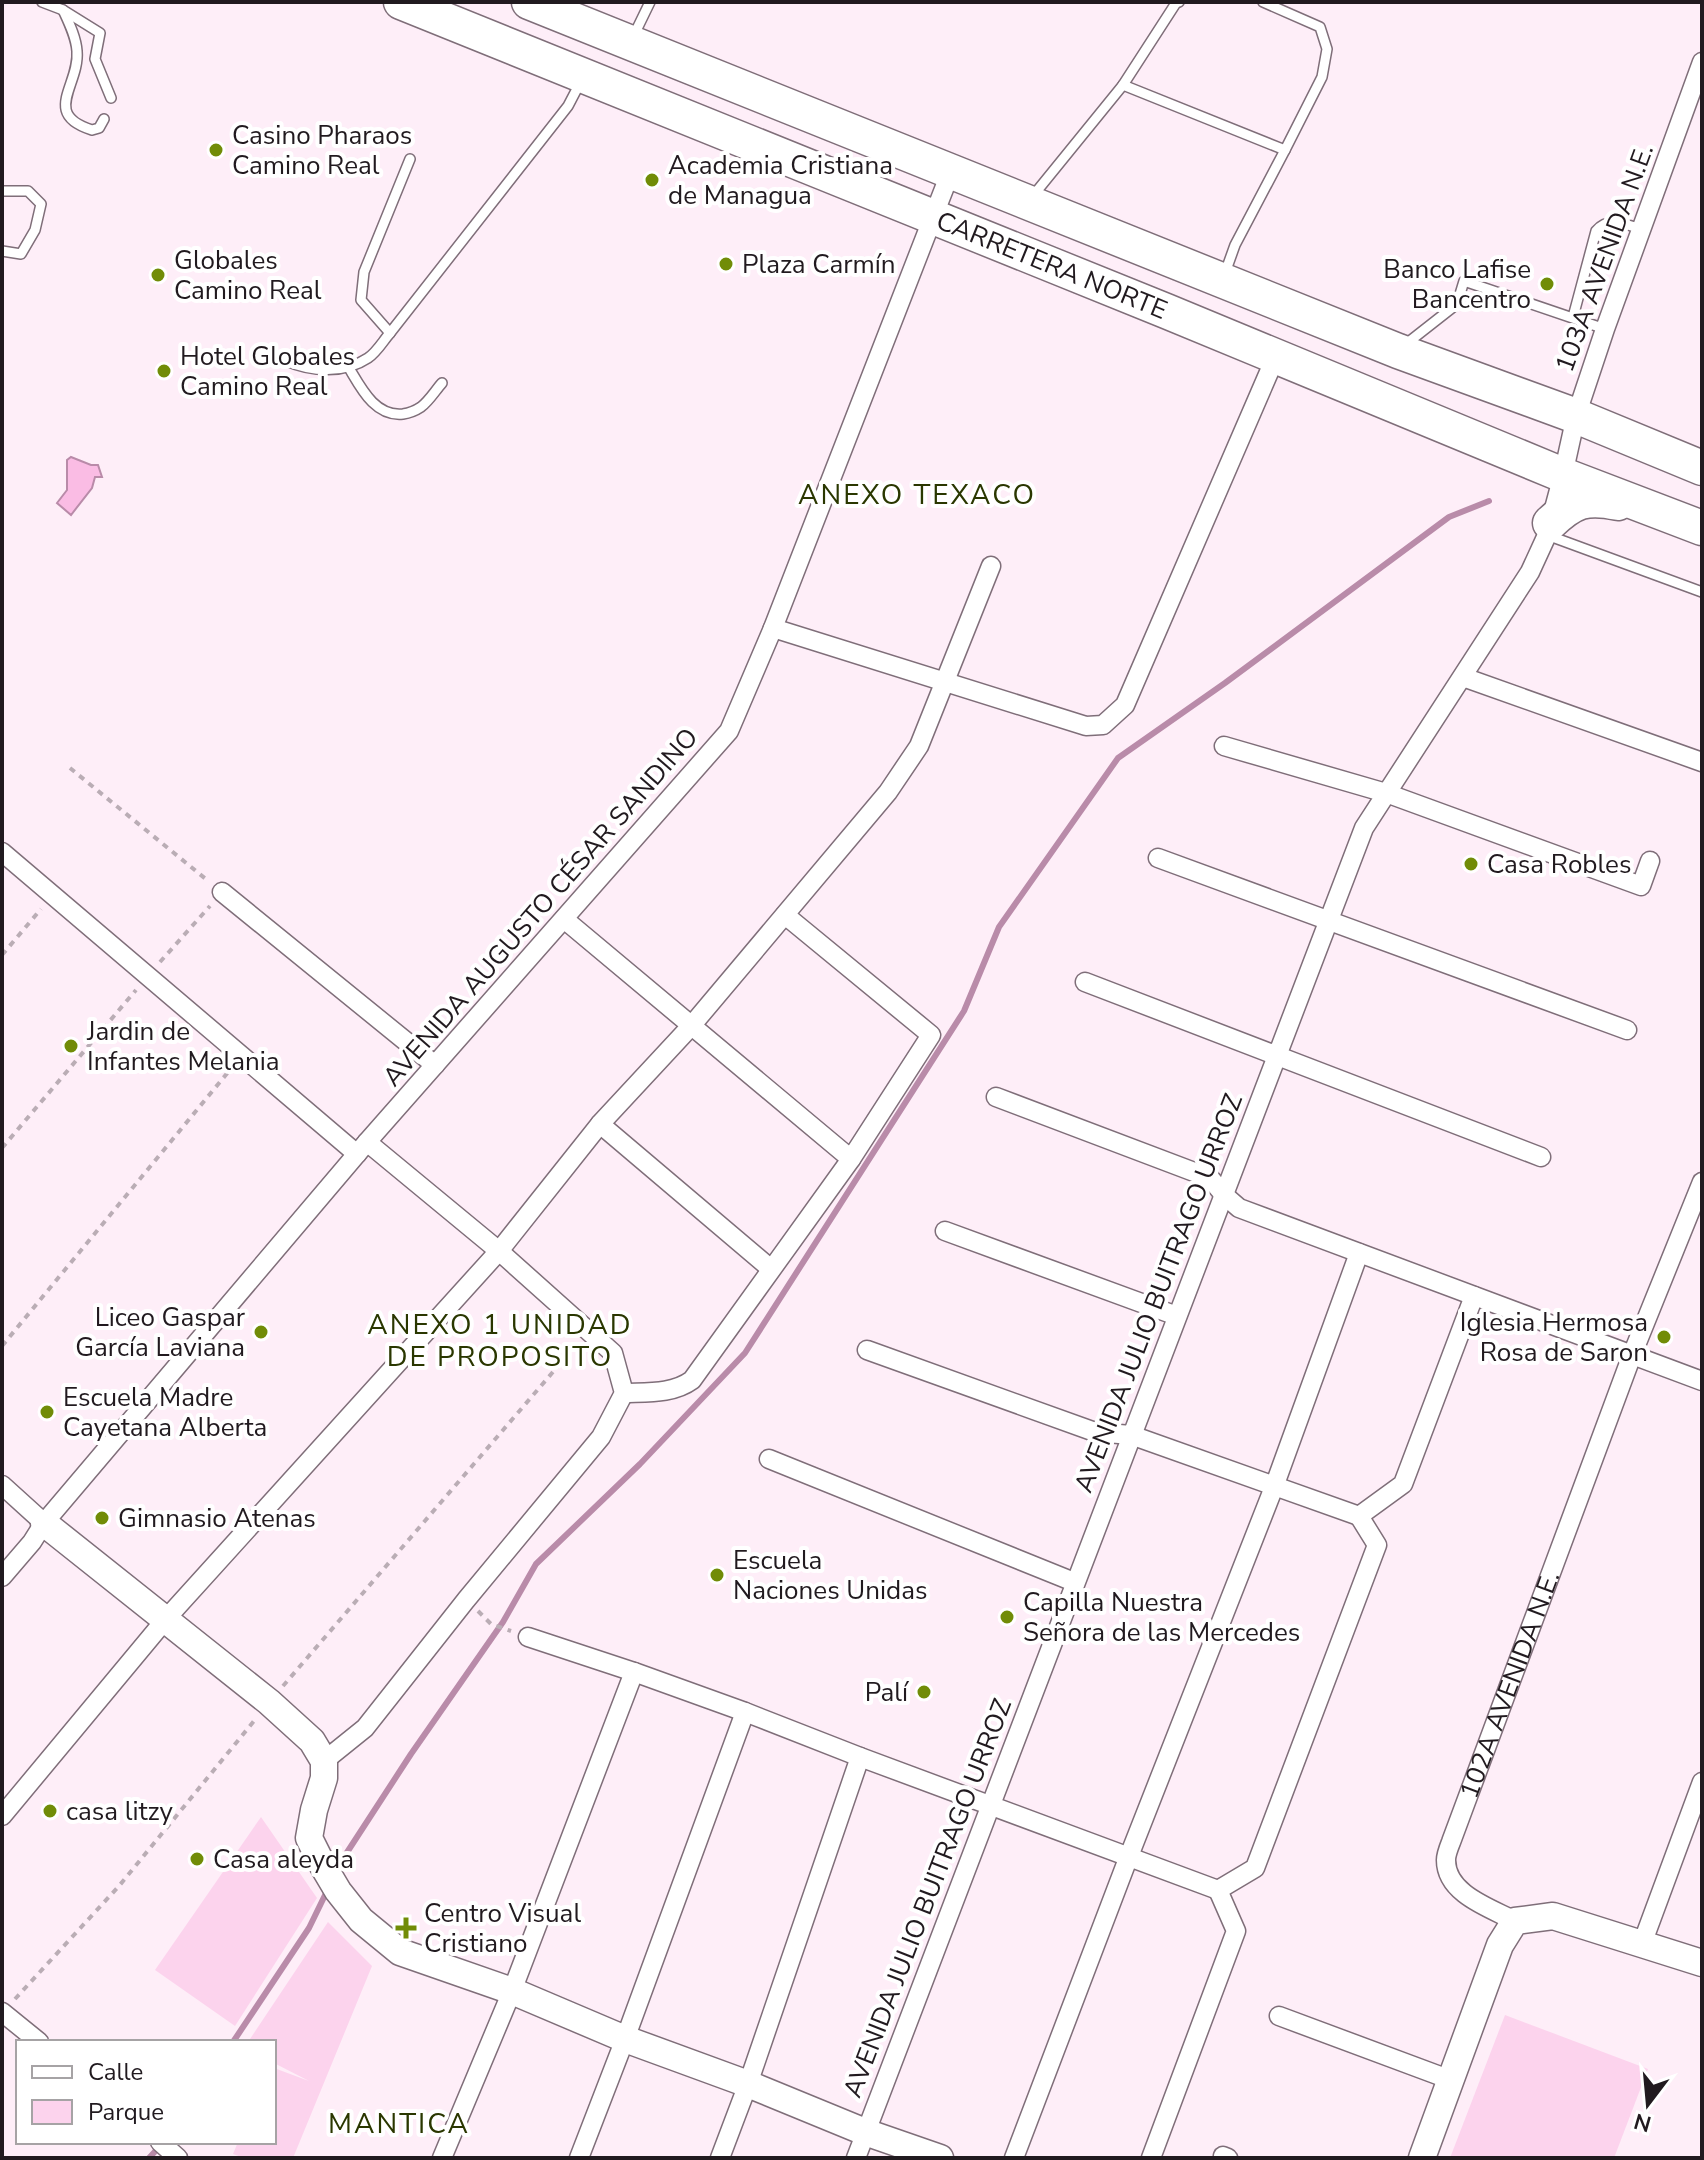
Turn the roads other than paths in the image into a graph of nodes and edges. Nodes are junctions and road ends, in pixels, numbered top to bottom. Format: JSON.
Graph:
{"nodes":[{"id":1,"x":42,"y":2,"type":"edge"},
{"id":2,"x":401,"y":2,"type":"edge"},
{"id":3,"x":504,"y":2,"type":"edge"},
{"id":4,"x":529,"y":2,"type":"edge"},
{"id":5,"x":650,"y":2,"type":"edge"},
{"id":6,"x":1179,"y":2,"type":"edge"},
{"id":7,"x":1263,"y":2,"type":"edge"},
{"id":8,"x":63,"y":10,"type":"junction"},
{"id":9,"x":631,"y":41,"type":"junction"},
{"id":10,"x":1702,"y":62,"type":"edge"},
{"id":11,"x":585,"y":76,"type":"junction"},
{"id":12,"x":1123,"y":85,"type":"junction"},
{"id":13,"x":111,"y":98,"type":"dead end"},
{"id":14,"x":104,"y":119,"type":"dead end"},
{"id":15,"x":1285,"y":150,"type":"junction"},
{"id":16,"x":410,"y":159,"type":"dead end"},
{"id":17,"x":951,"y":171,"type":"junction"},
{"id":18,"x":2,"y":191,"type":"edge"},
{"id":19,"x":1028,"y":202,"type":"junction"},
{"id":20,"x":933,"y":217,"type":"junction"},
{"id":21,"x":1641,"y":229,"type":"junction"},
{"id":22,"x":2,"y":251,"type":"edge"},
{"id":23,"x":1223,"y":280,"type":"junction"},
{"id":24,"x":1573,"y":317,"type":"junction"},
{"id":25,"x":1605,"y":329,"type":"junction"},
{"id":26,"x":390,"y":333,"type":"junction"},
{"id":27,"x":1398,"y":351,"type":"junction"},
{"id":28,"x":1276,"y":356,"type":"junction"},
{"id":29,"x":286,"y":361,"type":"dead end"},
{"id":30,"x":349,"y":368,"type":"junction"},
{"id":31,"x":442,"y":383,"type":"dead end"},
{"id":32,"x":1576,"y":416,"type":"junction"},
{"id":33,"x":1702,"y":468,"type":"edge"},
{"id":34,"x":1563,"y":475,"type":"junction"},
{"id":35,"x":1663,"y":514,"type":"junction"},
{"id":36,"x":1702,"y":528,"type":"edge"},
{"id":37,"x":1548,"y":529,"type":"junction"},
{"id":38,"x":991,"y":566,"type":"dead end"},
{"id":39,"x":1702,"y":592,"type":"edge"},
{"id":40,"x":773,"y":628,"type":"junction"},
{"id":41,"x":1463,"y":677,"type":"junction"},
{"id":42,"x":945,"y":683,"type":"junction"},
{"id":43,"x":1224,"y":746,"type":"dead end"},
{"id":44,"x":1702,"y":762,"type":"edge"},
{"id":45,"x":1386,"y":793,"type":"junction"},
{"id":46,"x":2,"y":852,"type":"edge"},
{"id":47,"x":1158,"y":858,"type":"dead end"},
{"id":48,"x":1650,"y":861,"type":"dead end"},
{"id":49,"x":222,"y":892,"type":"dead end"},
{"id":50,"x":785,"y":915,"type":"junction"},
{"id":51,"x":564,"y":919,"type":"junction"},
{"id":52,"x":1329,"y":920,"type":"junction"},
{"id":53,"x":1085,"y":982,"type":"dead end"},
{"id":54,"x":692,"y":1025,"type":"junction"},
{"id":55,"x":1627,"y":1030,"type":"dead end"},
{"id":56,"x":1277,"y":1056,"type":"junction"},
{"id":57,"x":435,"y":1065,"type":"junction"},
{"id":58,"x":996,"y":1097,"type":"dead end"},
{"id":59,"x":600,"y":1124,"type":"junction"},
{"id":60,"x":362,"y":1148,"type":"junction"},
{"id":61,"x":1541,"y":1157,"type":"dead end"},
{"id":62,"x":851,"y":1159,"type":"junction"},
{"id":63,"x":1702,"y":1182,"type":"edge"},
{"id":64,"x":1224,"y":1195,"type":"junction"},
{"id":65,"x":945,"y":1231,"type":"dead end"},
{"id":66,"x":499,"y":1251,"type":"junction"},
{"id":67,"x":1359,"y":1253,"type":"junction"},
{"id":68,"x":771,"y":1269,"type":"junction"},
{"id":69,"x":1474,"y":1296,"type":"junction"},
{"id":70,"x":1177,"y":1316,"type":"junction"},
{"id":71,"x":867,"y":1350,"type":"dead end"},
{"id":72,"x":1632,"y":1355,"type":"junction"},
{"id":73,"x":1702,"y":1381,"type":"edge"},
{"id":74,"x":624,"y":1393,"type":"junction"},
{"id":75,"x":1131,"y":1435,"type":"junction"},
{"id":76,"x":769,"y":1459,"type":"dead end"},
{"id":77,"x":2,"y":1485,"type":"edge"},
{"id":78,"x":1274,"y":1487,"type":"junction"},
{"id":79,"x":1359,"y":1516,"type":"junction"},
{"id":80,"x":44,"y":1523,"type":"junction"},
{"id":81,"x":2,"y":1577,"type":"edge"},
{"id":82,"x":1074,"y":1582,"type":"junction"},
{"id":83,"x":165,"y":1620,"type":"junction"},
{"id":84,"x":520,"y":1634,"type":"road end"},
{"id":85,"x":634,"y":1672,"type":"junction"},
{"id":86,"x":745,"y":1712,"type":"junction"},
{"id":87,"x":860,"y":1757,"type":"junction"},
{"id":88,"x":324,"y":1761,"type":"junction"},
{"id":89,"x":1702,"y":1782,"type":"edge"},
{"id":90,"x":991,"y":1806,"type":"junction"},
{"id":91,"x":2,"y":1816,"type":"edge"},
{"id":92,"x":1129,"y":1856,"type":"junction"},
{"id":93,"x":1218,"y":1890,"type":"junction"},
{"id":94,"x":1515,"y":1921,"type":"junction"},
{"id":95,"x":1642,"y":1944,"type":"junction"},
{"id":96,"x":1702,"y":1963,"type":"edge"},
{"id":97,"x":512,"y":1991,"type":"junction"},
{"id":98,"x":2,"y":2012,"type":"edge"},
{"id":99,"x":1279,"y":2016,"type":"dead end"},
{"id":100,"x":625,"y":2039,"type":"junction"},
{"id":101,"x":37,"y":2040,"type":"edge"},
{"id":102,"x":1451,"y":2080,"type":"junction"},
{"id":103,"x":748,"y":2084,"type":"junction"},
{"id":104,"x":865,"y":2132,"type":"junction"},
{"id":105,"x":442,"y":2158,"type":"edge"},
{"id":106,"x":579,"y":2158,"type":"edge"},
{"id":107,"x":720,"y":2158,"type":"edge"},
{"id":108,"x":856,"y":2158,"type":"edge"},
{"id":109,"x":940,"y":2158,"type":"edge"},
{"id":110,"x":1014,"y":2158,"type":"edge"},
{"id":111,"x":1151,"y":2158,"type":"edge"},
{"id":112,"x":1422,"y":2158,"type":"edge"}],
"edges":[{"from":1,"to":8,"type":"lane"},
{"from":2,"to":11,"type":"highway","name":"CARRETERA NORTE"},
{"from":3,"to":11,"type":"highway"},
{"from":4,"to":9,"type":"highway","name":"CARRETERA NORTE"},
{"from":5,"to":9,"type":"lane"},
{"from":6,"to":12,"type":"lane"},
{"from":7,"to":15,"type":"lane"},
{"from":8,"to":13,"type":"lane"},
{"from":8,"to":14,"type":"lane"},
{"from":9,"to":17,"type":"highway","name":"CARRETERA NORTE"},
{"from":10,"to":21,"type":"street","name":"103A AVENIDA N.E."},
{"from":11,"to":20,"type":"highway","name":"CARRETERA NORTE"},
{"from":11,"to":26,"type":"lane"},
{"from":12,"to":15,"type":"lane"},
{"from":12,"to":19,"type":"lane"},
{"from":15,"to":23,"type":"lane"},
{"from":16,"to":26,"type":"lane"},
{"from":17,"to":19,"type":"highway","name":"CARRETERA NORTE"},
{"from":17,"to":20,"type":"street","name":"AVENIDA AUGUSTO CÉSAR SANDINO"},
{"from":18,"to":22,"type":"lane"},
{"from":19,"to":23,"type":"highway","name":"CARRETERA NORTE"},
{"from":20,"to":28,"type":"highway","name":"CARRETERA NORTE"},
{"from":20,"to":40,"type":"street","name":"AVENIDA AUGUSTO CÉSAR SANDINO"},
{"from":21,"to":24,"type":"lane"},
{"from":21,"to":25,"type":"street","name":"103A AVENIDA N.E."},
{"from":23,"to":27,"type":"highway","name":"CARRETERA NORTE"},
{"from":24,"to":25,"type":"lane"},
{"from":24,"to":27,"type":"lane"},
{"from":25,"to":32,"type":"street","name":"103A AVENIDA N.E."},
{"from":26,"to":30,"type":"lane"},
{"from":27,"to":32,"type":"highway","name":"CARRETERA NORTE"},
{"from":28,"to":34,"type":"highway","name":"CARRETERA NORTE"},
{"from":28,"to":42,"type":"street"},
{"from":29,"to":30,"type":"lane"},
{"from":30,"to":31,"type":"lane"},
{"from":32,"to":33,"type":"highway","name":"CARRETERA NORTE"},
{"from":32,"to":34,"type":"street","name":"103A AVENIDA N.E."},
{"from":34,"to":35,"type":"highway","name":"CARRETERA NORTE"},
{"from":34,"to":37,"type":"street","name":"AVENIDA JULIO BUITRAGO URROZ"},
{"from":35,"to":36,"type":"highway","name":"CARRETERA NORTE"},
{"from":35,"to":37,"type":"highway"},
{"from":37,"to":39,"type":"lane"},
{"from":37,"to":41,"type":"street","name":"AVENIDA JULIO BUITRAGO URROZ"},
{"from":38,"to":42,"type":"street"},
{"from":40,"to":42,"type":"street"},
{"from":40,"to":51,"type":"street","name":"AVENIDA AUGUSTO CÉSAR SANDINO"},
{"from":41,"to":44,"type":"street"},
{"from":41,"to":45,"type":"street","name":"AVENIDA JULIO BUITRAGO URROZ"},
{"from":42,"to":50,"type":"street"},
{"from":43,"to":45,"type":"street"},
{"from":45,"to":48,"type":"street"},
{"from":45,"to":52,"type":"street","name":"AVENIDA JULIO BUITRAGO URROZ"},
{"from":46,"to":60,"type":"street"},
{"from":47,"to":52,"type":"street"},
{"from":49,"to":57,"type":"street"},
{"from":50,"to":54,"type":"street"},
{"from":50,"to":62,"type":"street"},
{"from":51,"to":54,"type":"street"},
{"from":51,"to":57,"type":"street","name":"AVENIDA AUGUSTO CÉSAR SANDINO"},
{"from":52,"to":55,"type":"street"},
{"from":52,"to":56,"type":"street","name":"AVENIDA JULIO BUITRAGO URROZ"},
{"from":53,"to":56,"type":"street"},
{"from":54,"to":59,"type":"street"},
{"from":54,"to":62,"type":"street"},
{"from":56,"to":61,"type":"street"},
{"from":56,"to":64,"type":"street","name":"AVENIDA JULIO BUITRAGO URROZ"},
{"from":57,"to":60,"type":"street","name":"AVENIDA AUGUSTO CÉSAR SANDINO"},
{"from":58,"to":64,"type":"street"},
{"from":59,"to":66,"type":"street"},
{"from":59,"to":68,"type":"street"},
{"from":60,"to":66,"type":"street"},
{"from":60,"to":80,"type":"street","name":"AVENIDA AUGUSTO CÉSAR SANDINO"},
{"from":62,"to":68,"type":"street"},
{"from":63,"to":72,"type":"street","name":"102A AVENIDA N.E."},
{"from":64,"to":67,"type":"street"},
{"from":64,"to":70,"type":"street","name":"AVENIDA JULIO BUITRAGO URROZ"},
{"from":65,"to":70,"type":"street"},
{"from":66,"to":74,"type":"street"},
{"from":66,"to":83,"type":"street"},
{"from":67,"to":69,"type":"street"},
{"from":67,"to":78,"type":"street"},
{"from":68,"to":74,"type":"street"},
{"from":69,"to":72,"type":"street"},
{"from":69,"to":79,"type":"street"},
{"from":70,"to":75,"type":"street","name":"AVENIDA JULIO BUITRAGO URROZ"},
{"from":71,"to":75,"type":"street"},
{"from":72,"to":73,"type":"street"},
{"from":72,"to":94,"type":"street","name":"102A AVENIDA N.E."},
{"from":74,"to":88,"type":"street"},
{"from":75,"to":78,"type":"street"},
{"from":75,"to":82,"type":"street","name":"AVENIDA JULIO BUITRAGO URROZ"},
{"from":76,"to":82,"type":"street"},
{"from":77,"to":80,"type":"street"},
{"from":78,"to":79,"type":"street"},
{"from":78,"to":92,"type":"street"},
{"from":79,"to":93,"type":"street"},
{"from":80,"to":81,"type":"street","name":"AVENIDA AUGUSTO CÉSAR SANDINO"},
{"from":80,"to":83,"type":"street"},
{"from":82,"to":90,"type":"street","name":"AVENIDA JULIO BUITRAGO URROZ"},
{"from":83,"to":88,"type":"street"},
{"from":83,"to":91,"type":"street"},
{"from":84,"to":85,"type":"street"},
{"from":85,"to":86,"type":"street"},
{"from":85,"to":97,"type":"street"},
{"from":86,"to":87,"type":"street"},
{"from":86,"to":100,"type":"street"},
{"from":87,"to":90,"type":"street"},
{"from":87,"to":103,"type":"street"},
{"from":88,"to":97,"type":"street"},
{"from":89,"to":95,"type":"street"},
{"from":90,"to":92,"type":"street"},
{"from":90,"to":104,"type":"street","name":"AVENIDA JULIO BUITRAGO URROZ"},
{"from":92,"to":93,"type":"street"},
{"from":92,"to":110,"type":"street"},
{"from":93,"to":111,"type":"street"},
{"from":94,"to":95,"type":"street"},
{"from":94,"to":102,"type":"street"},
{"from":95,"to":96,"type":"street"},
{"from":97,"to":100,"type":"street"},
{"from":97,"to":105,"type":"street"},
{"from":98,"to":101,"type":"street"},
{"from":99,"to":102,"type":"street"},
{"from":100,"to":103,"type":"street"},
{"from":100,"to":106,"type":"street"},
{"from":102,"to":112,"type":"street"},
{"from":103,"to":104,"type":"street"},
{"from":103,"to":107,"type":"street"},
{"from":104,"to":108,"type":"street","name":"AVENIDA JULIO BUITRAGO URROZ"},
{"from":104,"to":109,"type":"street"}]}
